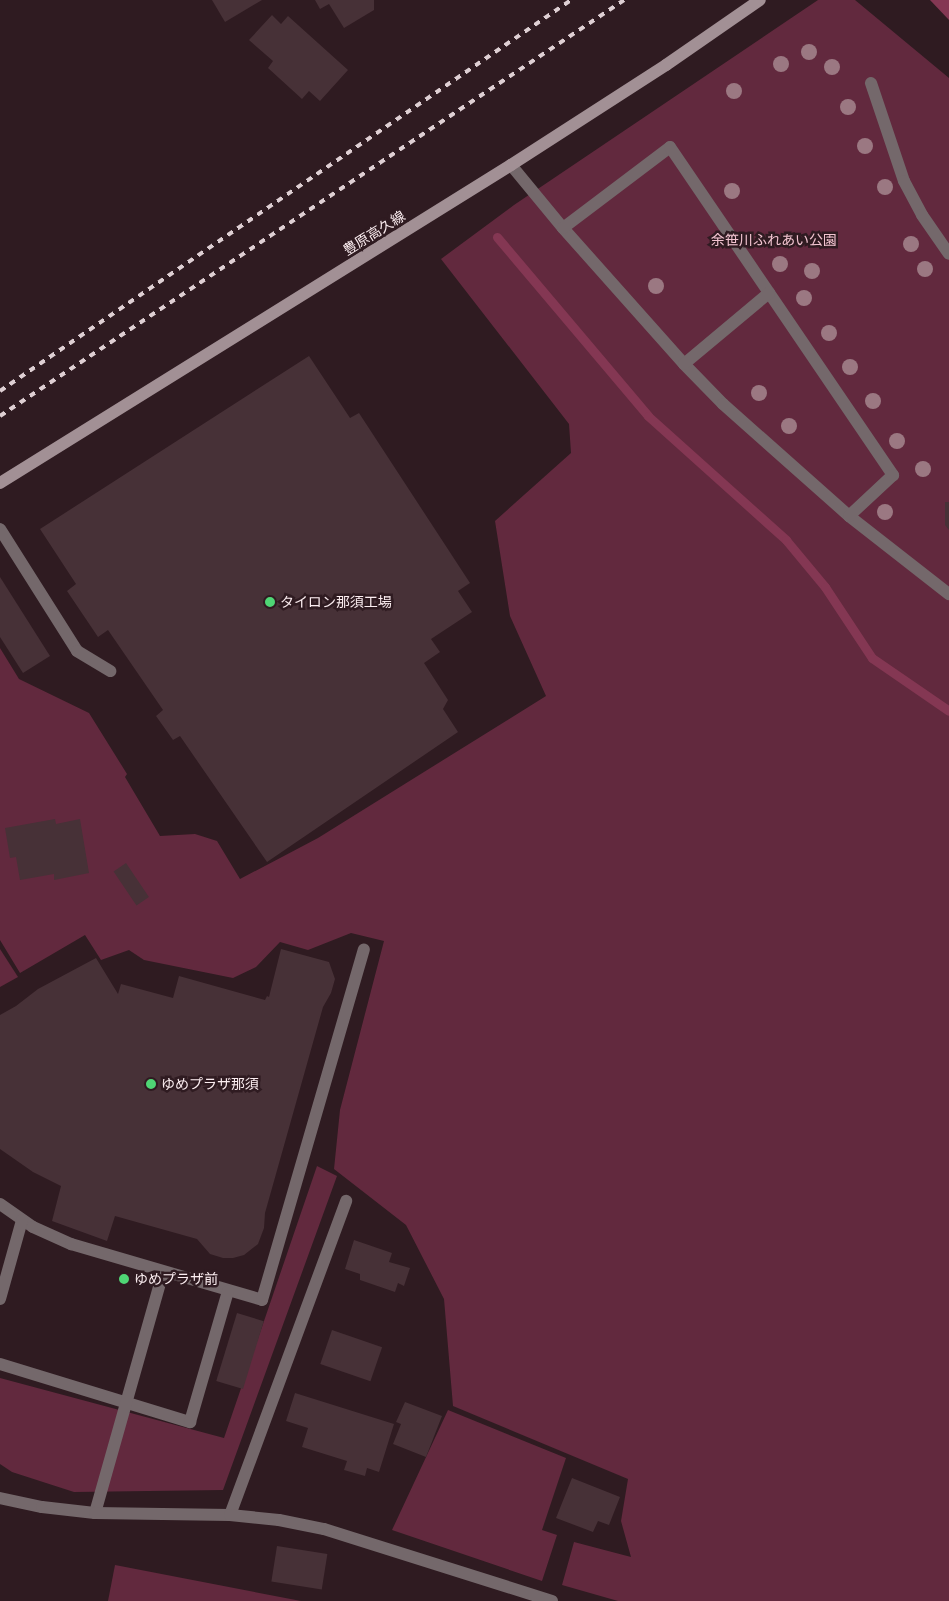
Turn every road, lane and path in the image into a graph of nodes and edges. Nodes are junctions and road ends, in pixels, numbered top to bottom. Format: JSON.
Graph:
{"nodes":[{"id":1,"x":760,"y":0,"type":"edge"},
{"id":2,"x":871,"y":83,"type":"dead end"},
{"id":3,"x":512,"y":165,"type":"junction"},
{"id":4,"x":563,"y":228,"type":"junction"},
{"id":5,"x":949,"y":254,"type":"edge"},
{"id":6,"x":769,"y":293,"type":"junction"},
{"id":7,"x":684,"y":364,"type":"junction"},
{"id":8,"x":0,"y":484,"type":"edge"},
{"id":9,"x":849,"y":516,"type":"junction"},
{"id":10,"x":0,"y":529,"type":"edge"},
{"id":11,"x":949,"y":594,"type":"edge"},
{"id":12,"x":110,"y":672,"type":"dead end"},
{"id":13,"x":364,"y":950,"type":"dead end"},
{"id":14,"x":346,"y":1201,"type":"dead end"},
{"id":15,"x":0,"y":1204,"type":"edge"},
{"id":16,"x":22,"y":1220,"type":"junction"},
{"id":17,"x":163,"y":1273,"type":"junction"},
{"id":18,"x":228,"y":1291,"type":"junction"},
{"id":19,"x":0,"y":1299,"type":"edge"},
{"id":20,"x":0,"y":1364,"type":"edge"},
{"id":21,"x":126,"y":1404,"type":"junction"},
{"id":22,"x":0,"y":1498,"type":"edge"},
{"id":23,"x":95,"y":1513,"type":"junction"},
{"id":24,"x":230,"y":1515,"type":"junction"},
{"id":25,"x":526,"y":1598,"type":"edge"},
{"id":26,"x":552,"y":1601,"type":"edge"}],
"edges":[{"from":1,"to":3,"type":"main road","name":"豊原高久線"},
{"from":2,"to":5,"type":"street"},
{"from":3,"to":4,"type":"street"},
{"from":3,"to":8,"type":"main road","name":"豊原高久線"},
{"from":4,"to":6,"type":"street"},
{"from":4,"to":7,"type":"street"},
{"from":6,"to":7,"type":"street"},
{"from":6,"to":9,"type":"street"},
{"from":7,"to":9,"type":"street"},
{"from":9,"to":11,"type":"street"},
{"from":10,"to":12,"type":"street"},
{"from":13,"to":18,"type":"street"},
{"from":14,"to":24,"type":"street"},
{"from":15,"to":16,"type":"street"},
{"from":16,"to":17,"type":"street"},
{"from":16,"to":19,"type":"street"},
{"from":17,"to":18,"type":"street"},
{"from":17,"to":21,"type":"street"},
{"from":18,"to":21,"type":"street"},
{"from":20,"to":21,"type":"street"},
{"from":21,"to":23,"type":"street"},
{"from":22,"to":23,"type":"street"},
{"from":23,"to":24,"type":"street"},
{"from":24,"to":25,"type":"street"},
{"from":25,"to":26,"type":"street"}]}
